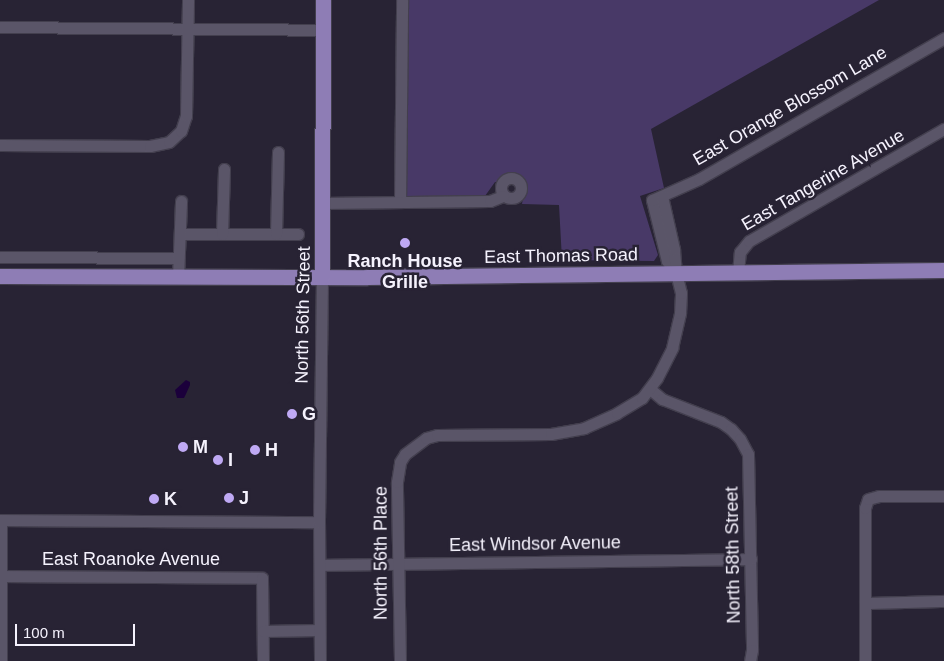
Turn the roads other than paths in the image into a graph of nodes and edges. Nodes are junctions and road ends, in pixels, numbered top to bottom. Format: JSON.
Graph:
{"nodes":[{"id":1,"x":188,"y":0,"type":"edge"},
{"id":2,"x":323,"y":0,"type":"edge"},
{"id":3,"x":402,"y":0,"type":"edge"},
{"id":4,"x":0,"y":27,"type":"edge"},
{"id":5,"x":188,"y":28,"type":"junction"},
{"id":6,"x":322,"y":30,"type":"junction"},
{"id":7,"x":944,"y":38,"type":"edge"},
{"id":8,"x":944,"y":129,"type":"edge"},
{"id":9,"x":0,"y":145,"type":"edge"},
{"id":10,"x":278,"y":152,"type":"dead end"},
{"id":11,"x":224,"y":169,"type":"dead end"},
{"id":12,"x":504,"y":196,"type":"dead end"},
{"id":13,"x":181,"y":201,"type":"dead end"},
{"id":14,"x":400,"y":202,"type":"junction"},
{"id":15,"x":322,"y":203,"type":"junction"},
{"id":16,"x":180,"y":234,"type":"junction"},
{"id":17,"x":222,"y":234,"type":"junction"},
{"id":18,"x":276,"y":234,"type":"junction"},
{"id":19,"x":298,"y":234,"type":"dead end"},
{"id":20,"x":0,"y":257,"type":"edge"},
{"id":21,"x":178,"y":258,"type":"junction"},
{"id":22,"x":944,"y":270,"type":"edge"},
{"id":23,"x":738,"y":273,"type":"junction"},
{"id":24,"x":676,"y":274,"type":"junction"},
{"id":25,"x":0,"y":276,"type":"edge"},
{"id":26,"x":178,"y":277,"type":"junction"},
{"id":27,"x":322,"y":278,"type":"junction"},
{"id":28,"x":650,"y":389,"type":"junction"},
{"id":29,"x":944,"y":496,"type":"edge"},
{"id":30,"x":1,"y":520,"type":"edge"},
{"id":31,"x":319,"y":522,"type":"junction"},
{"id":32,"x":751,"y":559,"type":"junction"},
{"id":33,"x":398,"y":564,"type":"junction"},
{"id":34,"x":320,"y":565,"type":"junction"},
{"id":35,"x":1,"y":576,"type":"edge"},
{"id":36,"x":944,"y":601,"type":"edge"},
{"id":37,"x":865,"y":602,"type":"junction"},
{"id":38,"x":320,"y":630,"type":"junction"},
{"id":39,"x":263,"y":631,"type":"junction"},
{"id":40,"x":1,"y":661,"type":"edge"},
{"id":41,"x":263,"y":661,"type":"edge"},
{"id":42,"x":320,"y":661,"type":"edge"},
{"id":43,"x":400,"y":661,"type":"edge"},
{"id":44,"x":750,"y":661,"type":"edge"},
{"id":45,"x":865,"y":661,"type":"edge"}],
"edges":[{"from":1,"to":5,"type":"street"},
{"from":2,"to":6,"type":"main road","name":"North 56th Street"},
{"from":3,"to":14,"type":"street"},
{"from":4,"to":5,"type":"street"},
{"from":5,"to":6,"type":"street"},
{"from":5,"to":9,"type":"street"},
{"from":6,"to":15,"type":"main road","name":"North 56th Street"},
{"from":7,"to":24,"type":"street","name":"East Orange Blossom Lane"},
{"from":8,"to":23,"type":"street","name":"East Tangerine Avenue"},
{"from":10,"to":18,"type":"street"},
{"from":11,"to":17,"type":"street"},
{"from":12,"to":14,"type":"street"},
{"from":13,"to":16,"type":"street"},
{"from":14,"to":15,"type":"street"},
{"from":15,"to":27,"type":"main road","name":"North 56th Street"},
{"from":16,"to":17,"type":"street"},
{"from":16,"to":21,"type":"street"},
{"from":17,"to":18,"type":"street"},
{"from":18,"to":19,"type":"street"},
{"from":20,"to":21,"type":"street"},
{"from":21,"to":26,"type":"street"},
{"from":22,"to":23,"type":"main road","name":"East Thomas Road"},
{"from":23,"to":24,"type":"main road","name":"East Thomas Road"},
{"from":24,"to":27,"type":"main road","name":"East Thomas Road"},
{"from":24,"to":28,"type":"street"},
{"from":25,"to":26,"type":"main road","name":"East Thomas Road"},
{"from":26,"to":27,"type":"main road","name":"East Thomas Road"},
{"from":27,"to":31,"type":"street","name":"North 56th Street"},
{"from":28,"to":32,"type":"street","name":"North 58th Street"},
{"from":28,"to":33,"type":"street","name":"North 56th Place"},
{"from":29,"to":37,"type":"street"},
{"from":30,"to":31,"type":"street"},
{"from":30,"to":35,"type":"street"},
{"from":31,"to":34,"type":"street","name":"North 56th Street"},
{"from":32,"to":33,"type":"street","name":"East Windsor Avenue"},
{"from":32,"to":44,"type":"street","name":"North 58th Street"},
{"from":33,"to":34,"type":"street","name":"East Windsor Avenue"},
{"from":33,"to":43,"type":"street","name":"North 56th Place"},
{"from":34,"to":38,"type":"street","name":"North 56th Street"},
{"from":35,"to":39,"type":"street","name":"East Roanoke Avenue"},
{"from":35,"to":40,"type":"street"},
{"from":36,"to":37,"type":"street"},
{"from":37,"to":45,"type":"street"},
{"from":38,"to":39,"type":"street"},
{"from":38,"to":42,"type":"street","name":"North 56th Street"},
{"from":39,"to":41,"type":"street"}]}
